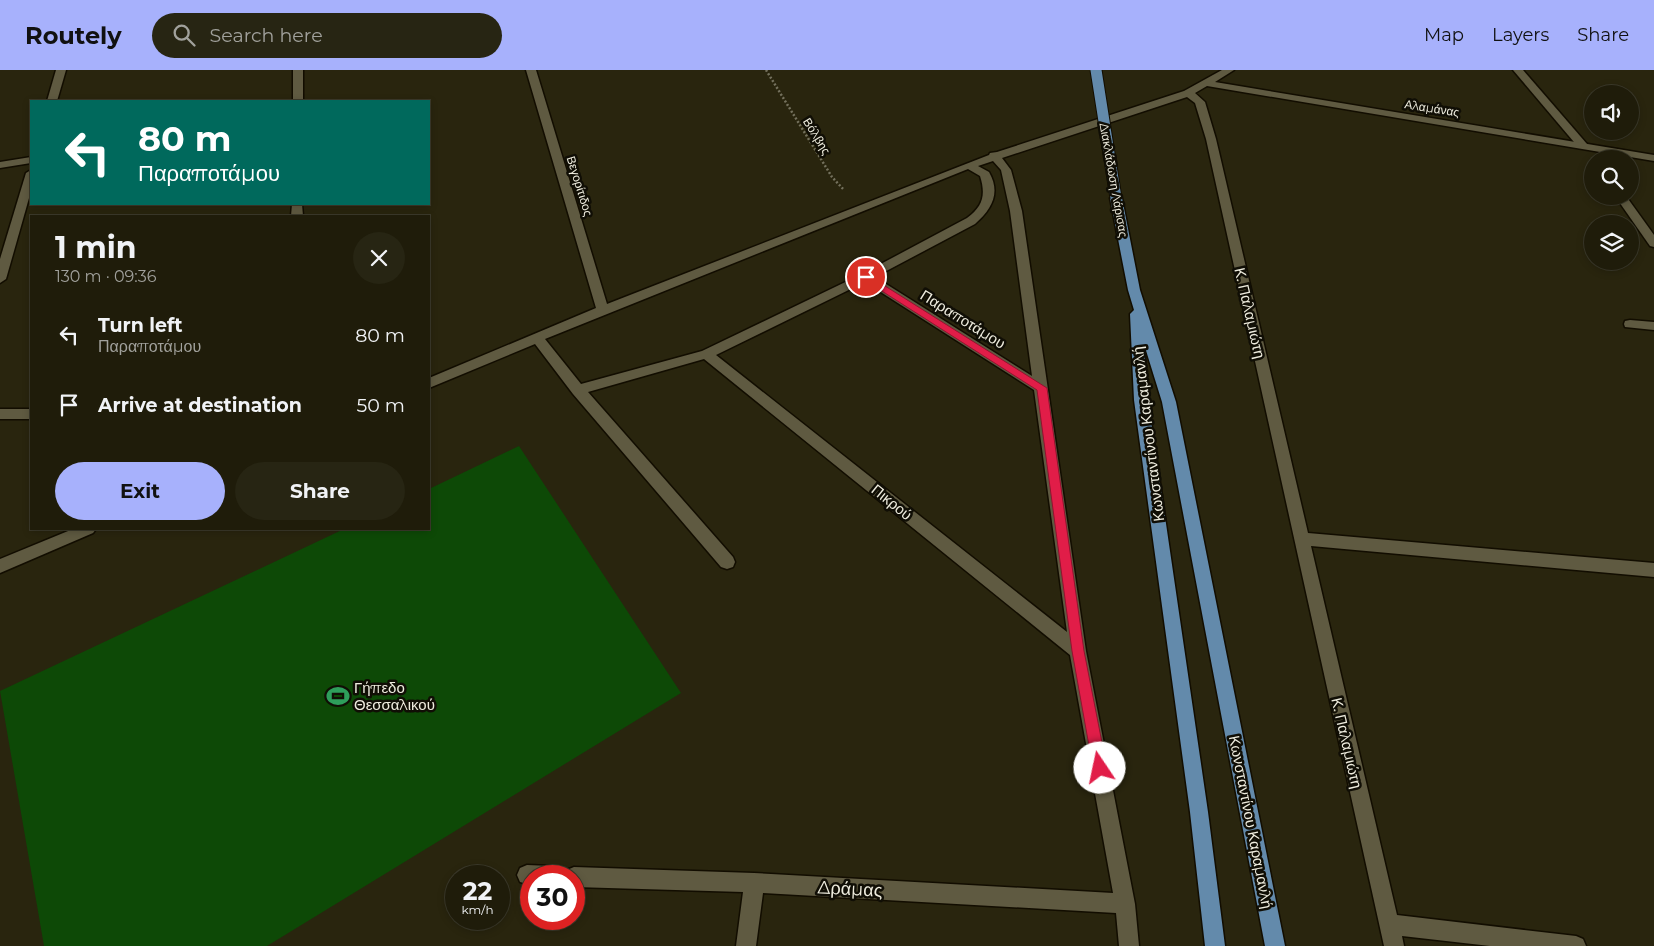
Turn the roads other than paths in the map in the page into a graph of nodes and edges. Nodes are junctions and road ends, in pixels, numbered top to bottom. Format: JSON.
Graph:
{"nodes":[{"id":1,"x":61,"y":70,"type":"edge"},
{"id":2,"x":298,"y":70,"type":"edge"},
{"id":3,"x":531,"y":70,"type":"edge"},
{"id":4,"x":1096,"y":70,"type":"edge"},
{"id":5,"x":1229,"y":70,"type":"edge"},
{"id":6,"x":1518,"y":70,"type":"edge"},
{"id":7,"x":1206,"y":83,"type":"junction"},
{"id":8,"x":1188,"y":93,"type":"junction"},
{"id":9,"x":52,"y":100,"type":"edge"},
{"id":10,"x":298,"y":100,"type":"edge"},
{"id":11,"x":1583,"y":146,"type":"junction"},
{"id":12,"x":1586,"y":150,"type":"edge"},
{"id":13,"x":994,"y":155,"type":"junction"},
{"id":14,"x":1654,"y":158,"type":"edge"},
{"id":15,"x":30,"y":160,"type":"edge"},
{"id":16,"x":0,"y":164,"type":"edge"},
{"id":17,"x":970,"y":165,"type":"junction"},
{"id":18,"x":30,"y":177,"type":"edge"},
{"id":19,"x":1627,"y":205,"type":"edge"},
{"id":20,"x":15,"y":230,"type":"junction"},
{"id":21,"x":0,"y":237,"type":"edge"},
{"id":22,"x":1654,"y":243,"type":"edge"},
{"id":23,"x":866,"y":277,"type":"junction"},
{"id":24,"x":0,"y":279,"type":"edge"},
{"id":25,"x":1134,"y":290,"type":"junction"},
{"id":26,"x":603,"y":310,"type":"junction"},
{"id":27,"x":1630,"y":324,"type":"dead end"},
{"id":28,"x":1654,"y":326,"type":"edge"},
{"id":29,"x":537,"y":338,"type":"junction"},
{"id":30,"x":706,"y":354,"type":"junction"},
{"id":31,"x":430,"y":383,"type":"edge"},
{"id":32,"x":1042,"y":388,"type":"junction"},
{"id":33,"x":578,"y":390,"type":"junction"},
{"id":34,"x":0,"y":414,"type":"edge"},
{"id":35,"x":30,"y":414,"type":"edge"},
{"id":36,"x":86,"y":530,"type":"edge"},
{"id":37,"x":1301,"y":539,"type":"junction"},
{"id":38,"x":727,"y":562,"type":"dead end"},
{"id":39,"x":0,"y":566,"type":"edge"},
{"id":40,"x":1654,"y":570,"type":"edge"},
{"id":41,"x":1078,"y":651,"type":"junction"},
{"id":42,"x":585,"y":877,"type":"edge"},
{"id":43,"x":754,"y":883,"type":"junction"},
{"id":44,"x":1125,"y":904,"type":"junction"},
{"id":45,"x":1389,"y":924,"type":"junction"},
{"id":46,"x":746,"y":946,"type":"edge"},
{"id":47,"x":1129,"y":946,"type":"edge"},
{"id":48,"x":1215,"y":946,"type":"edge"},
{"id":49,"x":1275,"y":946,"type":"edge"},
{"id":50,"x":1394,"y":946,"type":"edge"},
{"id":51,"x":1576,"y":946,"type":"edge"}],
"edges":[{"from":1,"to":9,"type":"street"},
{"from":2,"to":10,"type":"street"},
{"from":3,"to":26,"type":"street","name":"Βεγορίτιδος"},
{"from":4,"to":25,"type":"main road","name":"Διακλάδωση Λάρισας","bridge":true},
{"from":5,"to":7,"type":"street"},
{"from":6,"to":11,"type":"street"},
{"from":7,"to":8,"type":"street"},
{"from":7,"to":11,"type":"street","name":"Αλαμάνας"},
{"from":8,"to":13,"type":"street"},
{"from":8,"to":37,"type":"street","name":"Κ. Παλαμιώτη"},
{"from":11,"to":12,"type":"street"},
{"from":11,"to":14,"type":"street","name":"Αλαμάνας"},
{"from":13,"to":17,"type":"street"},
{"from":13,"to":32,"type":"street"},
{"from":15,"to":16,"type":"street"},
{"from":17,"to":23,"type":"street"},
{"from":17,"to":26,"type":"street"},
{"from":18,"to":20,"type":"street"},
{"from":19,"to":22,"type":"street"},
{"from":20,"to":21,"type":"street"},
{"from":20,"to":24,"type":"street"},
{"from":23,"to":30,"type":"street"},
{"from":23,"to":32,"type":"street","name":"Παραποτάμου"},
{"from":25,"to":48,"type":"main road","name":"Κωνσταντίνου Καραμανλή"},
{"from":25,"to":49,"type":"main road","name":"Κωνσταντίνου Καραμανλή"},
{"from":26,"to":29,"type":"street"},
{"from":27,"to":28,"type":"street"},
{"from":29,"to":31,"type":"street"},
{"from":29,"to":33,"type":"street"},
{"from":30,"to":33,"type":"street"},
{"from":30,"to":41,"type":"street","name":"Πικρού"},
{"from":32,"to":41,"type":"street"},
{"from":33,"to":38,"type":"street"},
{"from":34,"to":35,"type":"street"},
{"from":36,"to":39,"type":"street"},
{"from":37,"to":40,"type":"street"},
{"from":37,"to":45,"type":"street","name":"Κ. Παλαμιώτη"},
{"from":41,"to":44,"type":"street"},
{"from":42,"to":43,"type":"street","name":"Δράμας"},
{"from":43,"to":44,"type":"street","name":"Δράμας"},
{"from":43,"to":46,"type":"street"},
{"from":44,"to":47,"type":"street"},
{"from":45,"to":50,"type":"street","name":"Κ. Παλαμιώτη"},
{"from":45,"to":51,"type":"street"}]}
